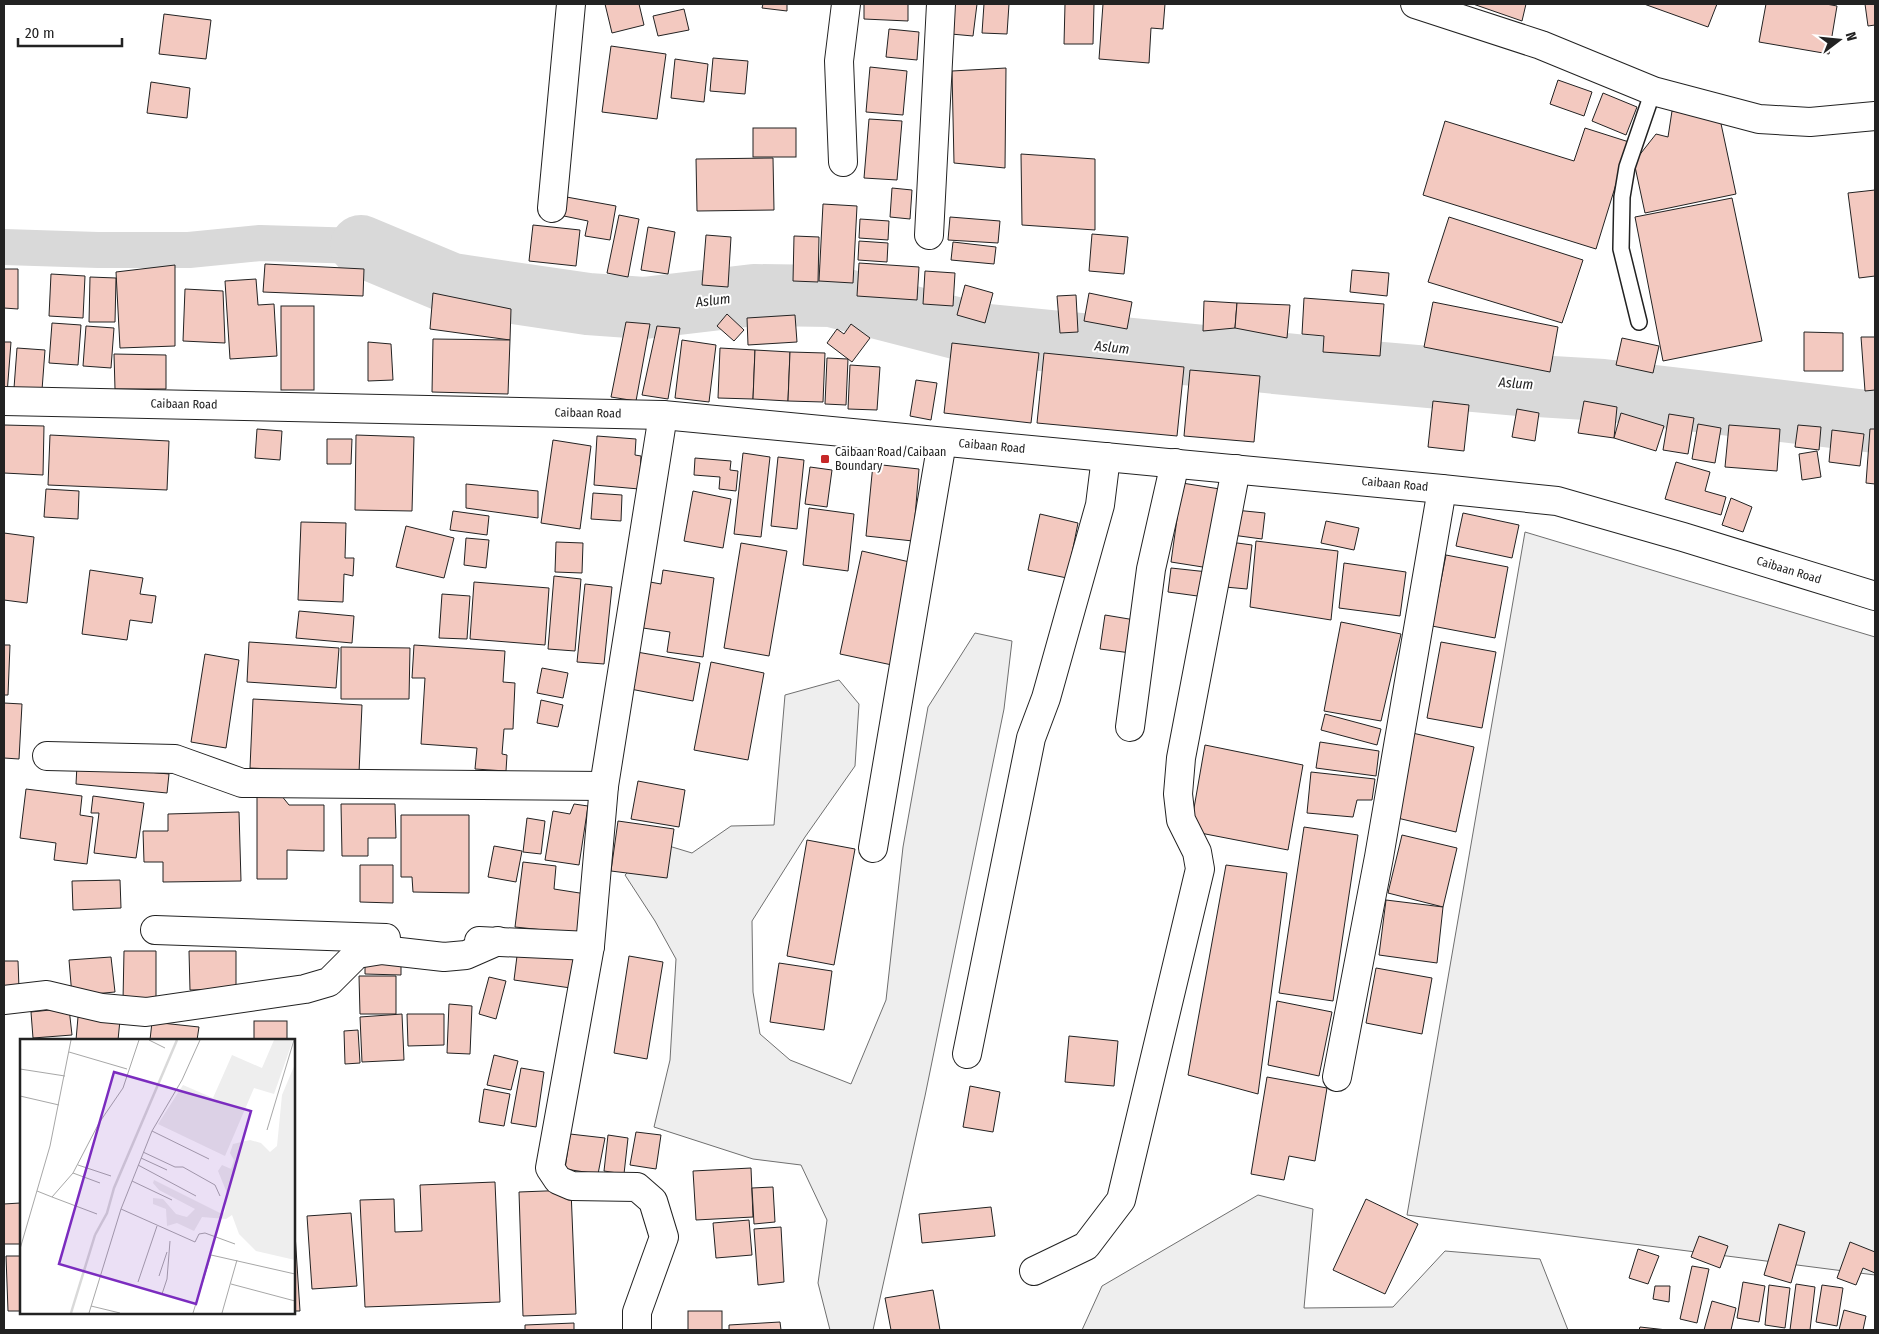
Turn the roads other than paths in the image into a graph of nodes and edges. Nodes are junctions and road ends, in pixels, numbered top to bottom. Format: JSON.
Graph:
{"nodes":[{"id":1,"x":571,"y":4,"type":"edge"},
{"id":2,"x":846,"y":4,"type":"edge"},
{"id":3,"x":941,"y":4,"type":"edge"},
{"id":4,"x":1415,"y":4,"type":"edge"},
{"id":5,"x":1653,"y":91,"type":"junction"},
{"id":6,"x":1875,"y":116,"type":"edge"},
{"id":7,"x":843,"y":162,"type":"dead end"},
{"id":8,"x":552,"y":208,"type":"dead end"},
{"id":9,"x":929,"y":236,"type":"dead end"},
{"id":10,"x":1638,"y":322,"type":"dead end"},
{"id":11,"x":4,"y":401,"type":"edge"},
{"id":12,"x":663,"y":415,"type":"junction"},
{"id":13,"x":942,"y":442,"type":"junction"},
{"id":14,"x":1106,"y":457,"type":"junction"},
{"id":15,"x":1175,"y":463,"type":"junction"},
{"id":16,"x":1236,"y":469,"type":"junction"},
{"id":17,"x":1442,"y":489,"type":"junction"},
{"id":18,"x":1875,"y":596,"type":"edge"},
{"id":19,"x":1130,"y":727,"type":"dead end"},
{"id":20,"x":47,"y":756,"type":"dead end"},
{"id":21,"x":604,"y":786,"type":"junction"},
{"id":22,"x":873,"y":848,"type":"dead end"},
{"id":23,"x":155,"y":930,"type":"dead end"},
{"id":24,"x":498,"y":941,"type":"junction"},
{"id":25,"x":590,"y":946,"type":"junction"},
{"id":26,"x":4,"y":1000,"type":"edge"},
{"id":27,"x":967,"y":1054,"type":"dead end"},
{"id":28,"x":1337,"y":1077,"type":"dead end"},
{"id":29,"x":1034,"y":1270,"type":"dead end"},
{"id":30,"x":637,"y":1330,"type":"edge"}],
"edges":[{"from":1,"to":8,"type":"street"},
{"from":2,"to":7,"type":"street"},
{"from":3,"to":9,"type":"street"},
{"from":4,"to":5,"type":"street"},
{"from":5,"to":6,"type":"street"},
{"from":5,"to":10,"type":"lane"},
{"from":11,"to":12,"type":"street","name":"Caibaan Road"},
{"from":12,"to":13,"type":"street","name":"Caibaan Road"},
{"from":12,"to":21,"type":"street"},
{"from":13,"to":14,"type":"street","name":"Caibaan Road"},
{"from":13,"to":22,"type":"street"},
{"from":14,"to":15,"type":"street","name":"Caibaan Road"},
{"from":14,"to":27,"type":"street"},
{"from":15,"to":16,"type":"street","name":"Caibaan Road"},
{"from":15,"to":19,"type":"street"},
{"from":16,"to":17,"type":"street","name":"Caibaan Road"},
{"from":16,"to":29,"type":"street"},
{"from":17,"to":18,"type":"street","name":"Caibaan Road"},
{"from":17,"to":28,"type":"street"},
{"from":20,"to":21,"type":"street"},
{"from":21,"to":25,"type":"street"},
{"from":23,"to":24,"type":"street"},
{"from":24,"to":25,"type":"street"},
{"from":24,"to":26,"type":"street"},
{"from":25,"to":30,"type":"street"}]}
